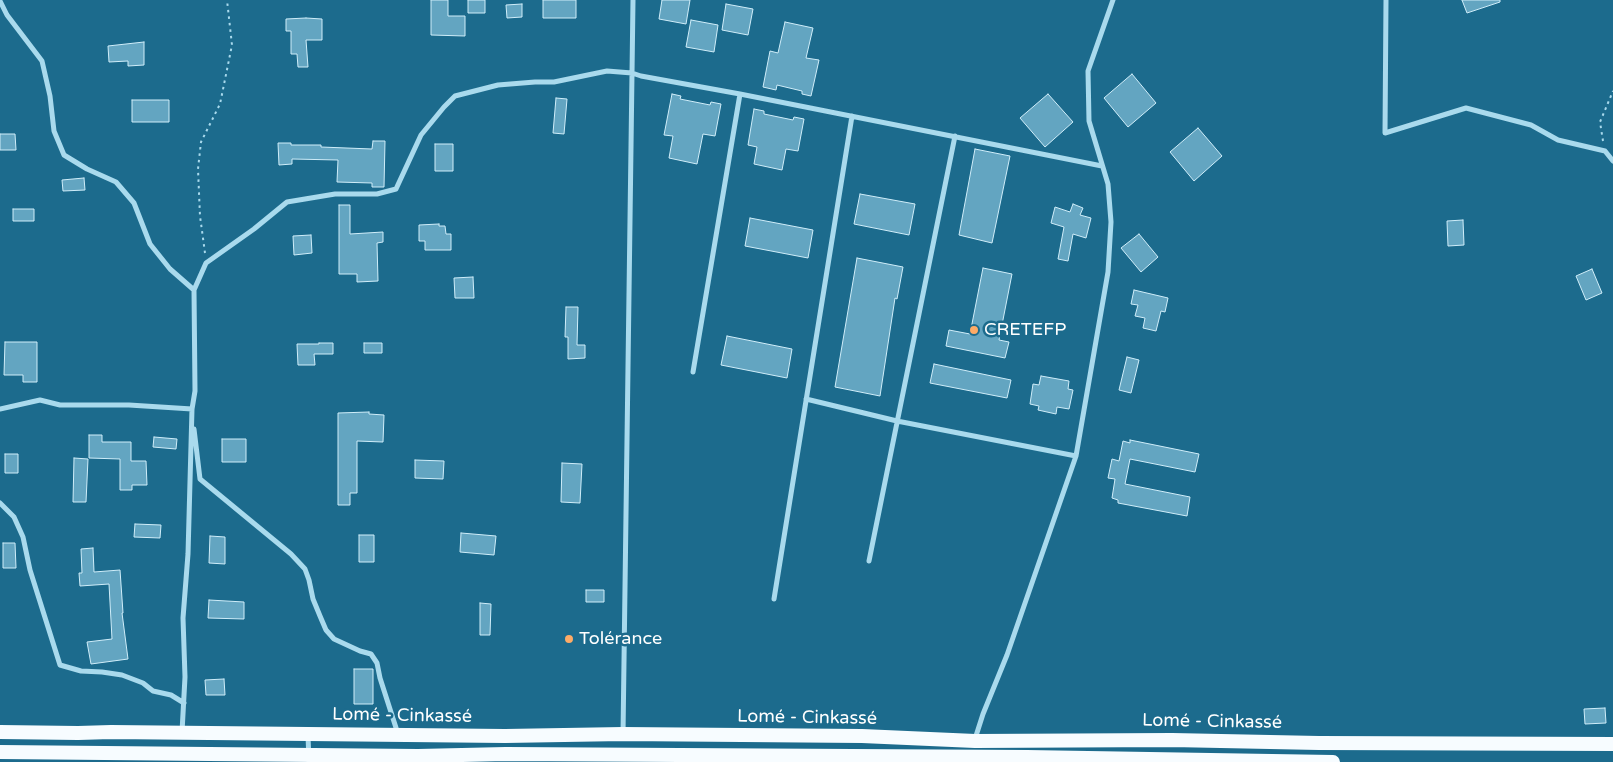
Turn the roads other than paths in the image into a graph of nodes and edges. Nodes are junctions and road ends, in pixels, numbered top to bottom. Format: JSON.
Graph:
{"nodes":[{"id":1,"x":633,"y":0,"type":"edge"},
{"id":2,"x":1113,"y":0,"type":"edge"},
{"id":3,"x":1386,"y":0,"type":"edge"},
{"id":4,"x":0,"y":1,"type":"edge"},
{"id":5,"x":632,"y":73,"type":"junction"},
{"id":6,"x":740,"y":94,"type":"junction"},
{"id":7,"x":852,"y":116,"type":"junction"},
{"id":8,"x":955,"y":136,"type":"junction"},
{"id":9,"x":1613,"y":161,"type":"edge"},
{"id":10,"x":1102,"y":166,"type":"junction"},
{"id":11,"x":194,"y":290,"type":"junction"},
{"id":12,"x":693,"y":372,"type":"dead end"},
{"id":13,"x":806,"y":399,"type":"junction"},
{"id":14,"x":0,"y":409,"type":"edge"},
{"id":15,"x":192,"y":409,"type":"junction"},
{"id":16,"x":898,"y":421,"type":"junction"},
{"id":17,"x":1076,"y":456,"type":"junction"},
{"id":18,"x":0,"y":503,"type":"edge"},
{"id":19,"x":869,"y":562,"type":"dead end"},
{"id":20,"x":774,"y":598,"type":"dead end"},
{"id":21,"x":184,"y":703,"type":"junction"},
{"id":22,"x":0,"y":732,"type":"edge"},
{"id":23,"x":182,"y":732,"type":"junction"},
{"id":24,"x":308,"y":734,"type":"junction"},
{"id":25,"x":623,"y":734,"type":"junction"},
{"id":26,"x":398,"y":735,"type":"junction"},
{"id":27,"x":975,"y":741,"type":"junction"},
{"id":28,"x":1613,"y":744,"type":"edge"},
{"id":29,"x":0,"y":752,"type":"edge"},
{"id":30,"x":182,"y":753,"type":"junction"},
{"id":31,"x":113,"y":757,"type":"edge"},
{"id":32,"x":974,"y":757,"type":"junction"},
{"id":33,"x":309,"y":758,"type":"edge"},
{"id":34,"x":828,"y":759,"type":"edge"},
{"id":35,"x":1078,"y":760,"type":"edge"},
{"id":36,"x":1333,"y":762,"type":"edge"}],
"edges":[{"from":1,"to":5,"type":"street"},
{"from":2,"to":10,"type":"street"},
{"from":3,"to":9,"type":"street"},
{"from":4,"to":11,"type":"street"},
{"from":5,"to":6,"type":"street"},
{"from":5,"to":11,"type":"street"},
{"from":5,"to":25,"type":"street"},
{"from":6,"to":7,"type":"street"},
{"from":6,"to":12,"type":"street"},
{"from":7,"to":8,"type":"street"},
{"from":7,"to":13,"type":"street"},
{"from":8,"to":10,"type":"street"},
{"from":8,"to":16,"type":"street"},
{"from":10,"to":17,"type":"street"},
{"from":11,"to":15,"type":"street"},
{"from":13,"to":16,"type":"street"},
{"from":13,"to":20,"type":"street"},
{"from":14,"to":15,"type":"street"},
{"from":15,"to":21,"type":"street"},
{"from":15,"to":26,"type":"street"},
{"from":16,"to":17,"type":"street"},
{"from":16,"to":19,"type":"street"},
{"from":17,"to":27,"type":"street"},
{"from":18,"to":21,"type":"street"},
{"from":21,"to":23,"type":"street"},
{"from":22,"to":23,"type":"highway","name":"Lomé - Cinkassé"},
{"from":23,"to":24,"type":"highway","name":"Lomé - Cinkassé"},
{"from":23,"to":30,"type":"highway"},
{"from":24,"to":26,"type":"highway","name":"Lomé - Cinkassé"},
{"from":24,"to":33,"type":"street"},
{"from":25,"to":26,"type":"highway","name":"Lomé - Cinkassé"},
{"from":25,"to":27,"type":"highway","name":"Lomé - Cinkassé"},
{"from":27,"to":28,"type":"highway","name":"Lomé - Cinkassé"},
{"from":27,"to":32,"type":"highway"},
{"from":29,"to":31,"type":"highway"},
{"from":30,"to":31,"type":"highway"},
{"from":30,"to":33,"type":"highway"},
{"from":32,"to":34,"type":"highway"},
{"from":32,"to":35,"type":"highway"},
{"from":33,"to":34,"type":"highway"},
{"from":35,"to":36,"type":"highway"}]}
